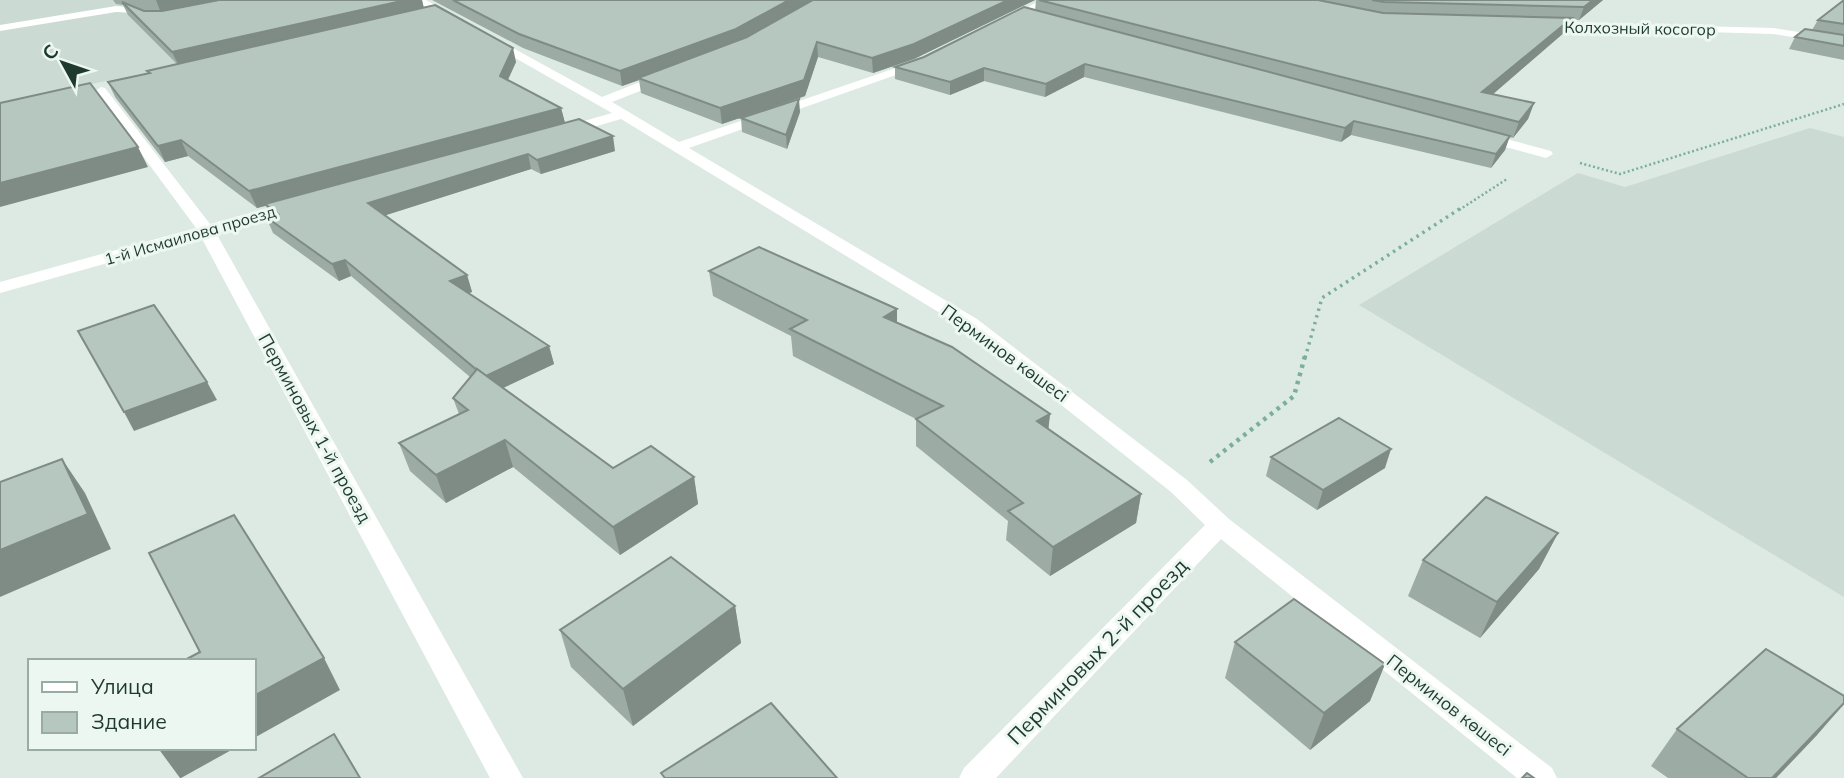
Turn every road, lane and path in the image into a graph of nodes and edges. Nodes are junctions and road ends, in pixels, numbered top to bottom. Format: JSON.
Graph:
{"nodes":[{"id":1,"x":1049,"y":0,"type":"edge"},
{"id":2,"x":429,"y":6,"type":"edge"},
{"id":3,"x":1023,"y":12,"type":"junction"},
{"id":4,"x":167,"y":19,"type":"edge"},
{"id":5,"x":1050,"y":20,"type":"edge"},
{"id":6,"x":1535,"y":25,"type":"edge"},
{"id":7,"x":0,"y":27,"type":"edge"},
{"id":8,"x":988,"y":30,"type":"edge"},
{"id":9,"x":1844,"y":41,"type":"edge"},
{"id":10,"x":930,"y":58,"type":"edge"},
{"id":11,"x":678,"y":72,"type":"edge"},
{"id":12,"x":102,"y":90,"type":"dead end"},
{"id":13,"x":601,"y":102,"type":"junction"},
{"id":14,"x":1844,"y":104,"type":"edge"},
{"id":15,"x":623,"y":114,"type":"junction"},
{"id":16,"x":1466,"y":132,"type":"edge"},
{"id":17,"x":542,"y":137,"type":"edge"},
{"id":18,"x":678,"y":147,"type":"junction"},
{"id":19,"x":1546,"y":154,"type":"junction"},
{"id":20,"x":314,"y":201,"type":"edge"},
{"id":21,"x":206,"y":230,"type":"junction"},
{"id":22,"x":0,"y":288,"type":"edge"},
{"id":23,"x":1180,"y":486,"type":"junction"},
{"id":24,"x":1220,"y":525,"type":"junction"},
{"id":25,"x":507,"y":778,"type":"edge"},
{"id":26,"x":975,"y":778,"type":"edge"},
{"id":27,"x":1541,"y":778,"type":"edge"}],
"edges":[{"from":1,"to":3,"type":"street"},
{"from":2,"to":13,"type":"street","name":"Перминов көшесі"},
{"from":3,"to":5,"type":"street"},
{"from":3,"to":8,"type":"street"},
{"from":4,"to":7,"type":"street"},
{"from":6,"to":9,"type":"street","name":"Колхозный косогор"},
{"from":10,"to":18,"type":"street"},
{"from":11,"to":13,"type":"street"},
{"from":12,"to":21,"type":"street","name":"Перминовых 1-й проезд"},
{"from":13,"to":15,"type":"street","name":"Перминов көшесі"},
{"from":14,"to":19,"type":"path"},
{"from":15,"to":17,"type":"street"},
{"from":15,"to":18,"type":"street","name":"Перминов көшесі"},
{"from":16,"to":19,"type":"street"},
{"from":18,"to":23,"type":"street","name":"Перминов көшесі"},
{"from":19,"to":23,"type":"path"},
{"from":20,"to":21,"type":"street","name":"1-й Исмаилова проезд"},
{"from":21,"to":22,"type":"street","name":"1-й Исмаилова проезд"},
{"from":21,"to":25,"type":"street","name":"Перминовых 1-й проезд"},
{"from":23,"to":24,"type":"street","name":"Перминов көшесі"},
{"from":24,"to":26,"type":"street","name":"Перминовых 2-й проезд"},
{"from":24,"to":27,"type":"street","name":"Перминов көшесі"}]}
